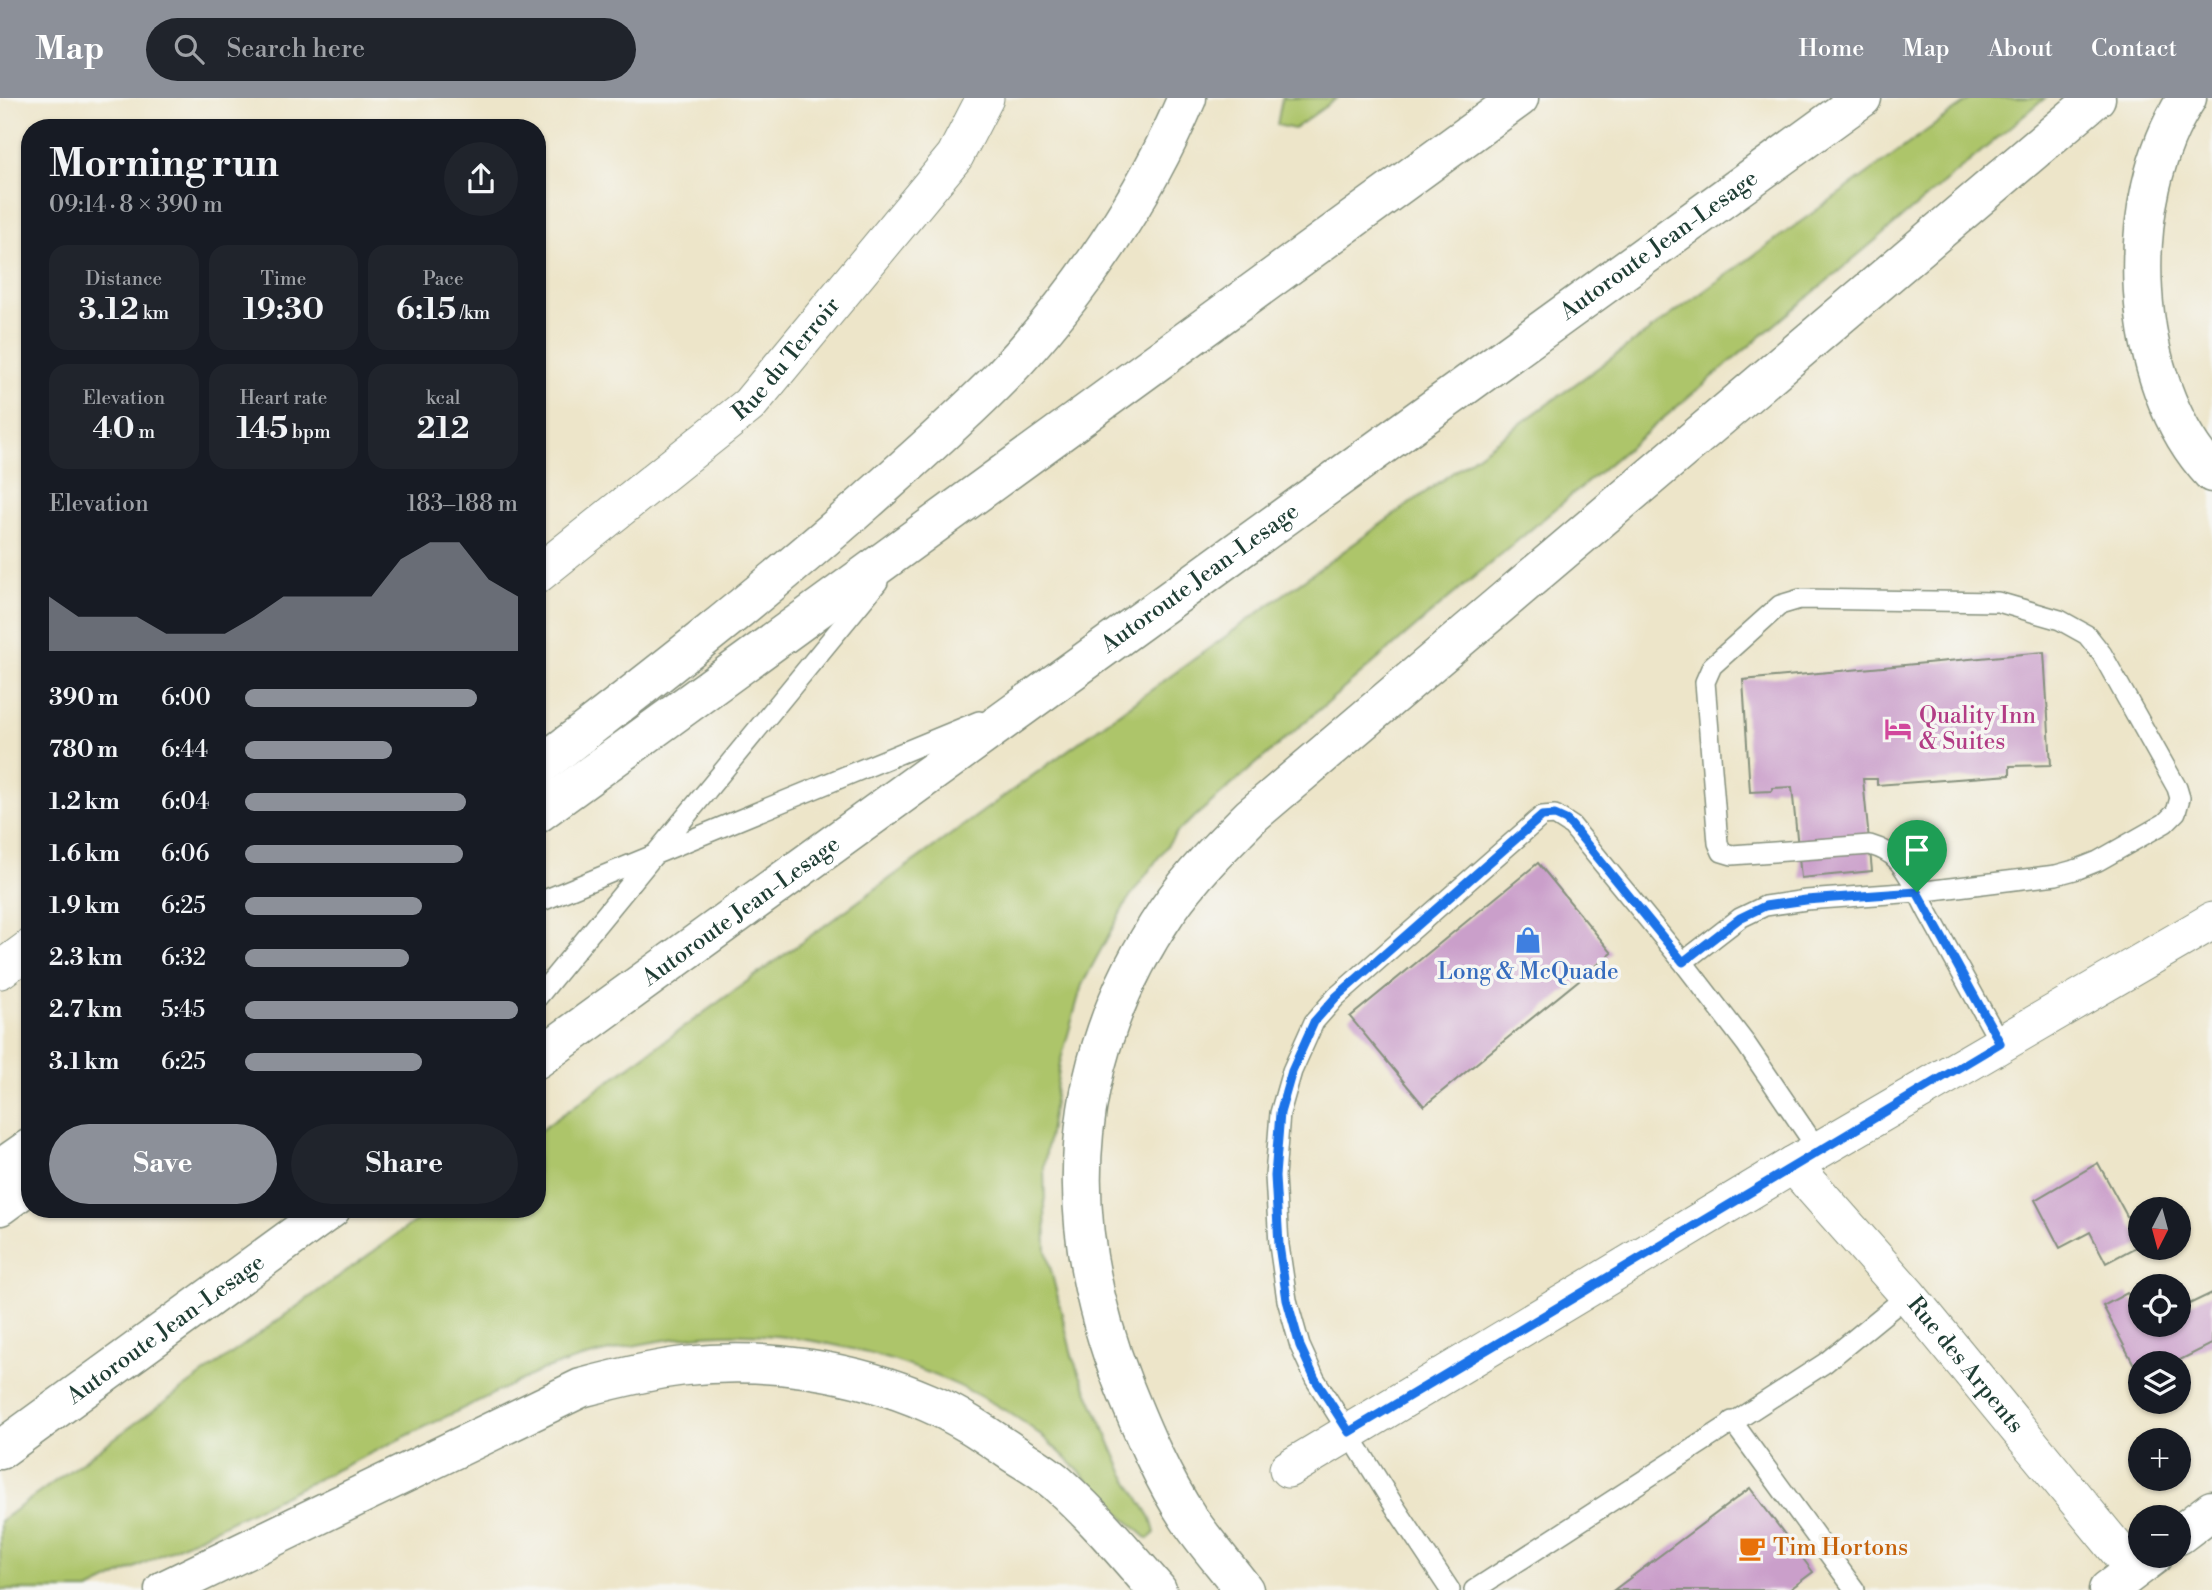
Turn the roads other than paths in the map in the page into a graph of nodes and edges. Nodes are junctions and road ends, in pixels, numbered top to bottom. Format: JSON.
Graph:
{"nodes":[{"id":1,"x":985,"y":98,"type":"edge"},
{"id":2,"x":1187,"y":98,"type":"edge"},
{"id":3,"x":1518,"y":98,"type":"edge"},
{"id":4,"x":1862,"y":98,"type":"edge"},
{"id":5,"x":2096,"y":98,"type":"edge"},
{"id":6,"x":2187,"y":98,"type":"edge"},
{"id":7,"x":2212,"y":473,"type":"edge"},
{"id":8,"x":910,"y":543,"type":"junction"},
{"id":9,"x":546,"y":568,"type":"edge"},
{"id":10,"x":1029,"y":701,"type":"junction"},
{"id":11,"x":546,"y":761,"type":"edge"},
{"id":12,"x":546,"y":807,"type":"edge"},
{"id":13,"x":651,"y":858,"type":"junction"},
{"id":14,"x":1917,"y":892,"type":"junction"},
{"id":15,"x":546,"y":899,"type":"edge"},
{"id":16,"x":2212,"y":921,"type":"edge"},
{"id":17,"x":21,"y":955,"type":"edge"},
{"id":18,"x":1683,"y":962,"type":"junction"},
{"id":19,"x":0,"y":970,"type":"edge"},
{"id":20,"x":546,"y":987,"type":"edge"},
{"id":21,"x":2000,"y":1043,"type":"junction"},
{"id":22,"x":546,"y":1052,"type":"edge"},
{"id":23,"x":21,"y":1154,"type":"edge"},
{"id":24,"x":1806,"y":1157,"type":"junction"},
{"id":25,"x":0,"y":1169,"type":"edge"},
{"id":26,"x":21,"y":1191,"type":"edge"},
{"id":27,"x":0,"y":1206,"type":"edge"},
{"id":28,"x":319,"y":1218,"type":"edge"},
{"id":29,"x":1908,"y":1295,"type":"junction"},
{"id":30,"x":1732,"y":1421,"type":"junction"},
{"id":31,"x":1349,"y":1432,"type":"junction"},
{"id":32,"x":0,"y":1450,"type":"edge"},
{"id":33,"x":1288,"y":1469,"type":"dead end"},
{"id":34,"x":2212,"y":1510,"type":"edge"},
{"id":35,"x":2191,"y":1526,"type":"edge"},
{"id":36,"x":2131,"y":1572,"type":"edge"},
{"id":37,"x":164,"y":1590,"type":"edge"},
{"id":38,"x":1157,"y":1590,"type":"edge"},
{"id":39,"x":1244,"y":1590,"type":"edge"},
{"id":40,"x":1450,"y":1590,"type":"edge"},
{"id":41,"x":1474,"y":1590,"type":"edge"},
{"id":42,"x":1855,"y":1590,"type":"edge"}],
"edges":[{"from":1,"to":9,"type":"street","name":"Rue du Terroir"},
{"from":2,"to":11,"type":"main road"},
{"from":3,"to":8,"type":"main road"},
{"from":4,"to":10,"type":"main road","name":"Autoroute Jean-Lesage"},
{"from":5,"to":39,"type":"main road"},
{"from":6,"to":7,"type":"main road"},
{"from":8,"to":12,"type":"main road"},
{"from":8,"to":13,"type":"lane"},
{"from":10,"to":13,"type":"lane"},
{"from":10,"to":22,"type":"main road","name":"Autoroute Jean-Lesage"},
{"from":13,"to":15,"type":"lane"},
{"from":13,"to":20,"type":"lane"},
{"from":14,"to":14,"type":"lane"},
{"from":14,"to":18,"type":"lane"},
{"from":14,"to":21,"type":"lane"},
{"from":16,"to":21,"type":"street"},
{"from":17,"to":19,"type":"street"},
{"from":18,"to":24,"type":"lane"},
{"from":18,"to":31,"type":"lane"},
{"from":21,"to":24,"type":"street"},
{"from":23,"to":25,"type":"main road"},
{"from":24,"to":29,"type":"street","name":"Rue des Arpents"},
{"from":24,"to":31,"type":"street"},
{"from":26,"to":27,"type":"main road"},
{"from":28,"to":32,"type":"main road","name":"Autoroute Jean-Lesage"},
{"from":29,"to":30,"type":"lane"},
{"from":29,"to":36,"type":"street","name":"Rue des Arpents"},
{"from":30,"to":41,"type":"lane"},
{"from":30,"to":42,"type":"lane"},
{"from":31,"to":33,"type":"street"},
{"from":31,"to":40,"type":"lane"},
{"from":34,"to":35,"type":"main road"},
{"from":37,"to":38,"type":"main road"}]}
